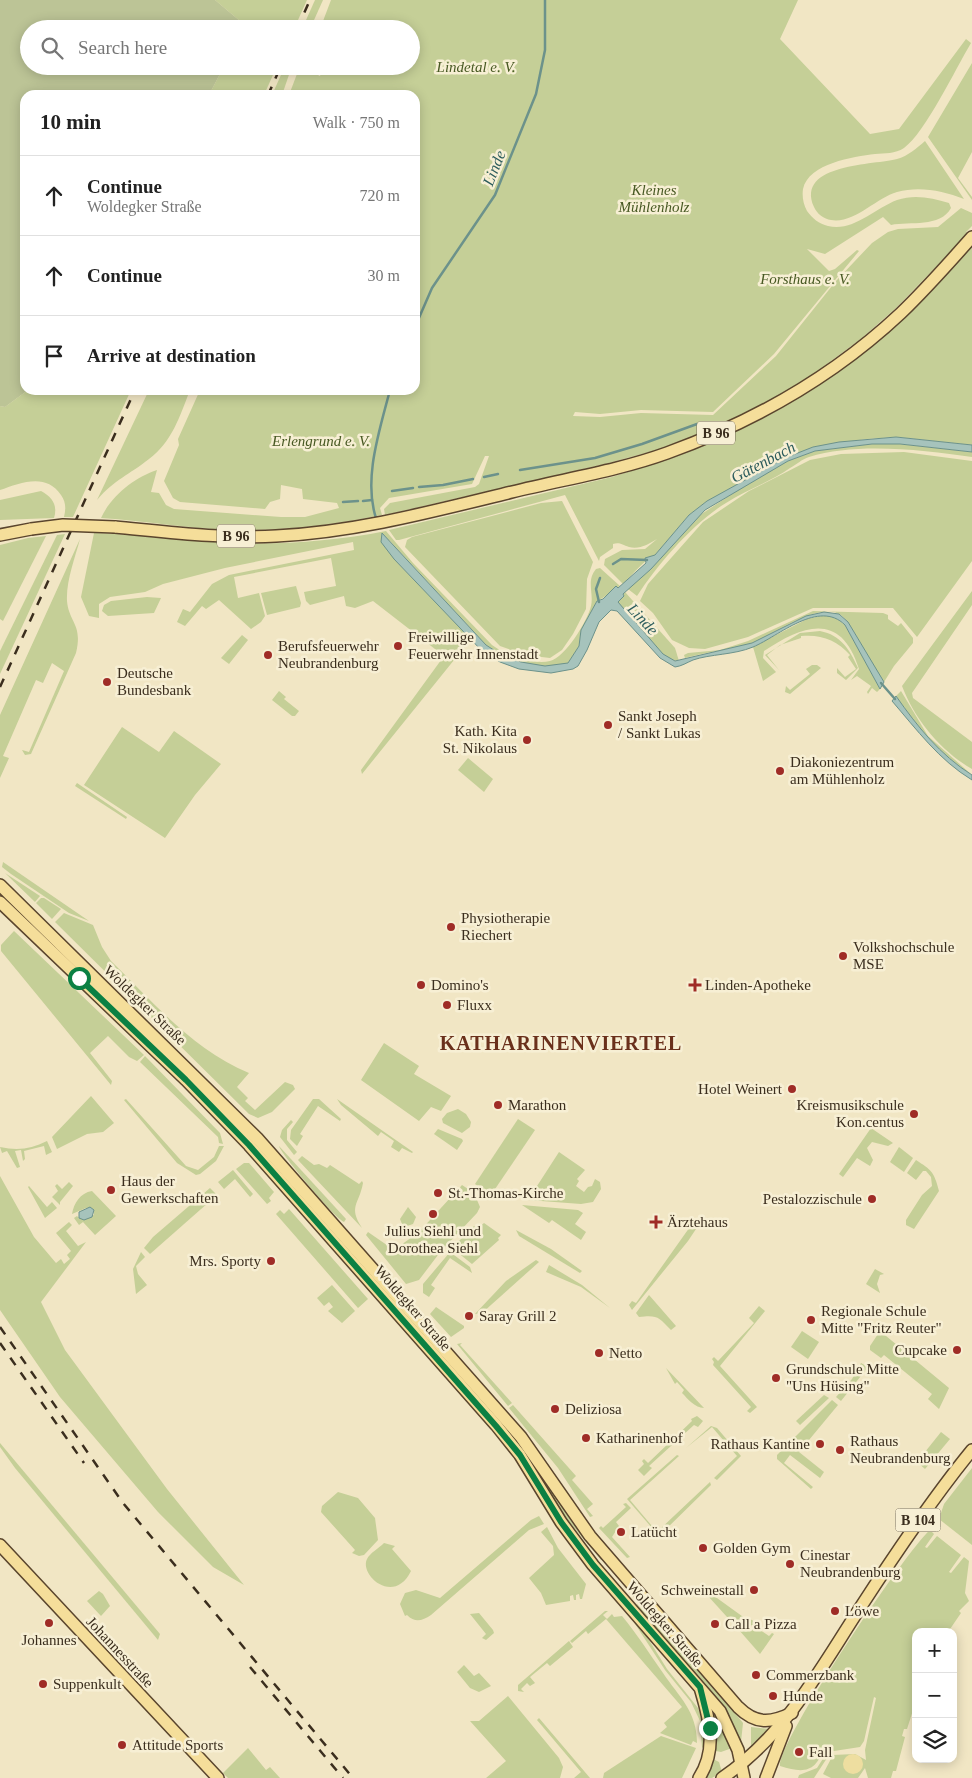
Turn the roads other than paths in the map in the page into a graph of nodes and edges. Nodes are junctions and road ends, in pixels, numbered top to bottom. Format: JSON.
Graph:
{"nodes":[{"id":1,"x":972,"y":237,"type":"edge"},
{"id":2,"x":0,"y":535,"type":"edge"},
{"id":3,"x":0,"y":885,"type":"edge"},
{"id":4,"x":0,"y":902,"type":"edge"},
{"id":5,"x":972,"y":1450,"type":"edge"},
{"id":6,"x":0,"y":1545,"type":"edge"},
{"id":7,"x":625,"y":1578,"type":"junction"},
{"id":8,"x":613,"y":1588,"type":"junction"},
{"id":9,"x":700,"y":1687,"type":"junction"},
{"id":10,"x":792,"y":1712,"type":"junction"},
{"id":11,"x":742,"y":1764,"type":"junction"},
{"id":12,"x":218,"y":1778,"type":"edge"},
{"id":13,"x":700,"y":1778,"type":"edge"},
{"id":14,"x":722,"y":1778,"type":"edge"},
{"id":15,"x":744,"y":1778,"type":"edge"},
{"id":16,"x":766,"y":1778,"type":"edge"}],
"edges":[{"from":1,"to":2,"type":"main road","number":"B 96","bridge":true},
{"from":3,"to":7,"type":"main road","name":"Woldegker Straße"},
{"from":4,"to":8,"type":"main road","name":"Woldegker Straße"},
{"from":5,"to":10,"type":"main road","number":"B 104"},
{"from":6,"to":12,"type":"main road","name":"Johannesstraße"},
{"from":7,"to":8,"type":"main road"},
{"from":7,"to":10,"type":"main road","name":"Woldegker Straße"},
{"from":8,"to":9,"type":"main road","name":"Woldegker Straße"},
{"from":9,"to":11,"type":"main road","name":"Woldegker Straße"},
{"from":9,"to":13,"type":"main road"},
{"from":10,"to":11,"type":"main road"},
{"from":10,"to":16,"type":"main road"},
{"from":11,"to":14,"type":"main road"},
{"from":11,"to":15,"type":"main road","name":"Woldegker Straße"}]}
